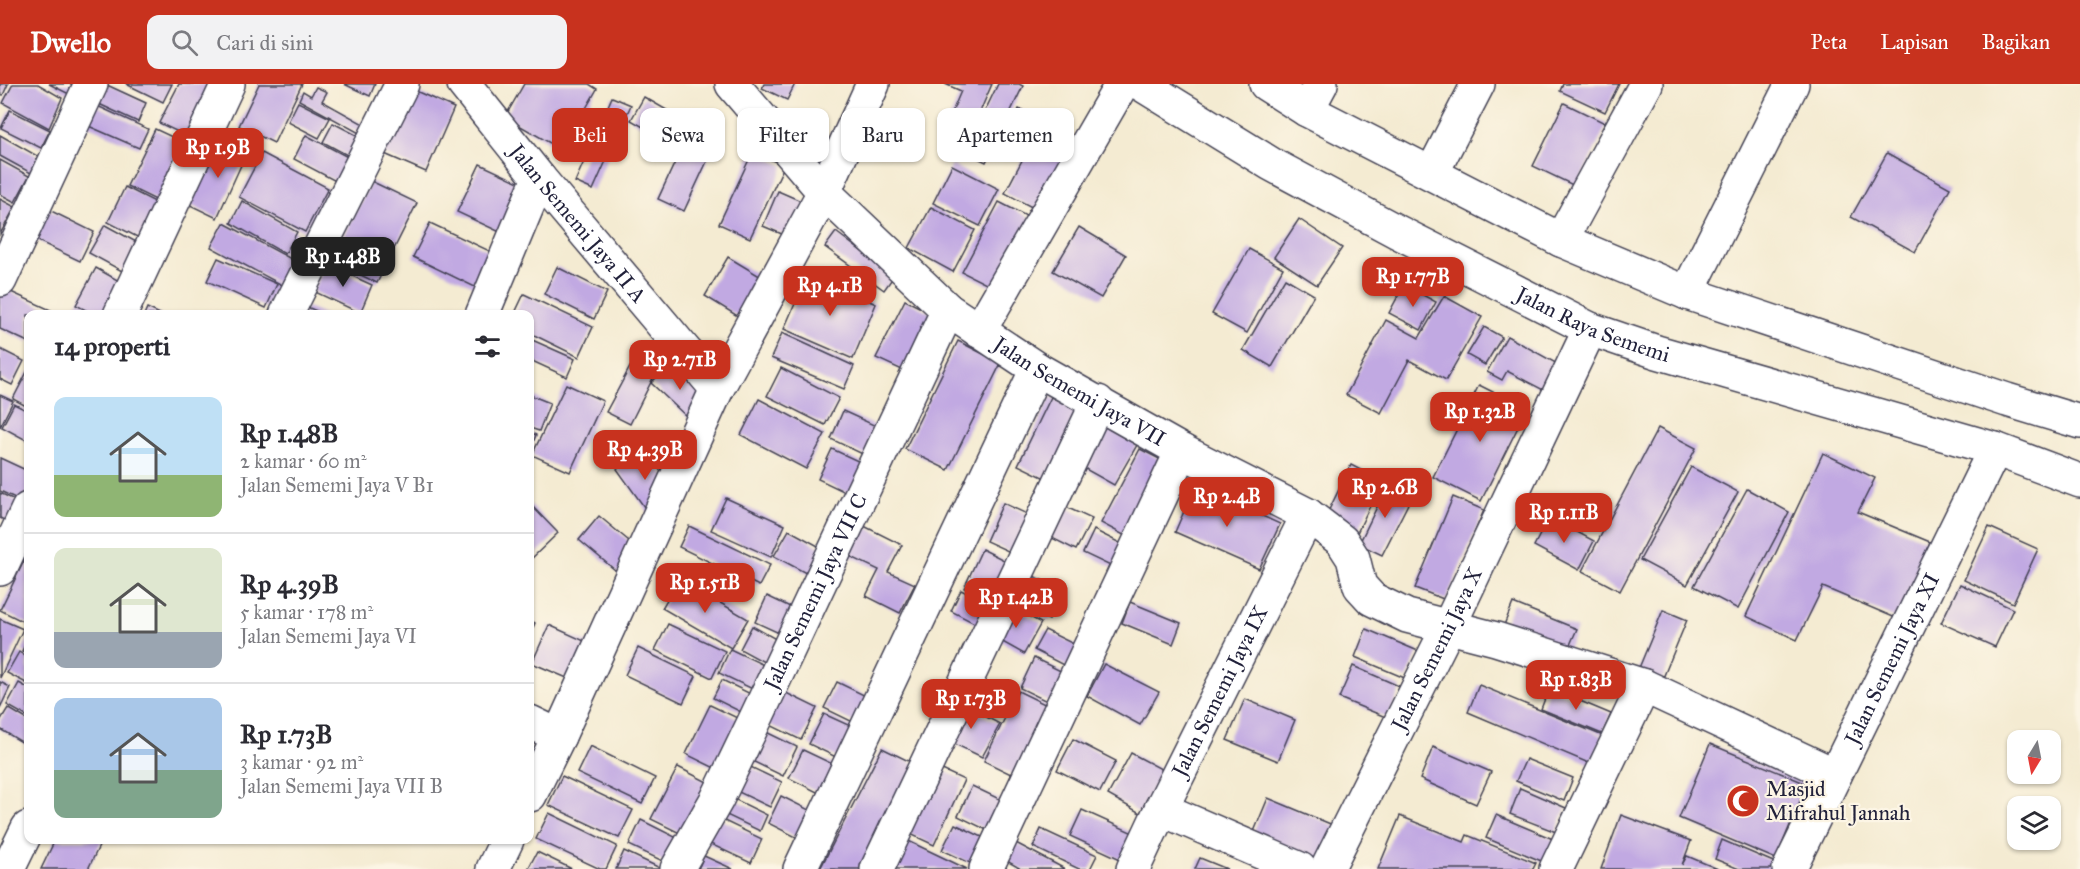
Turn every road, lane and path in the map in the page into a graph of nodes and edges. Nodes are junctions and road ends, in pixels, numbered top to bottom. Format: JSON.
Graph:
{"nodes":[{"id":1,"x":92,"y":84,"type":"edge"},
{"id":2,"x":228,"y":84,"type":"edge"},
{"id":3,"x":402,"y":84,"type":"edge"},
{"id":4,"x":464,"y":84,"type":"edge"},
{"id":5,"x":732,"y":84,"type":"edge"},
{"id":6,"x":873,"y":84,"type":"edge"},
{"id":7,"x":1122,"y":84,"type":"edge"},
{"id":8,"x":1142,"y":84,"type":"edge"},
{"id":9,"x":1266,"y":84,"type":"edge"},
{"id":10,"x":1478,"y":84,"type":"edge"},
{"id":11,"x":1646,"y":84,"type":"edge"},
{"id":12,"x":1792,"y":84,"type":"edge"},
{"id":13,"x":1314,"y":97,"type":"edge"},
{"id":14,"x":1432,"y":173,"type":"junction"},
{"id":15,"x":539,"y":178,"type":"junction"},
{"id":16,"x":824,"y":192,"type":"junction"},
{"id":17,"x":1561,"y":240,"type":"junction"},
{"id":18,"x":0,"y":280,"type":"edge"},
{"id":19,"x":1687,"y":293,"type":"junction"},
{"id":20,"x":122,"y":310,"type":"edge"},
{"id":21,"x":289,"y":310,"type":"edge"},
{"id":22,"x":484,"y":310,"type":"edge"},
{"id":23,"x":948,"y":310,"type":"junction"},
{"id":24,"x":1590,"y":328,"type":"junction"},
{"id":25,"x":979,"y":331,"type":"junction"},
{"id":26,"x":1036,"y":369,"type":"junction"},
{"id":27,"x":717,"y":388,"type":"junction"},
{"id":28,"x":1098,"y":402,"type":"junction"},
{"id":29,"x":2080,"y":423,"type":"edge"},
{"id":30,"x":1995,"y":449,"type":"junction"},
{"id":31,"x":1182,"y":451,"type":"junction"},
{"id":32,"x":2080,"y":481,"type":"edge"},
{"id":33,"x":1308,"y":515,"type":"junction"},
{"id":34,"x":24,"y":518,"type":"edge"},
{"id":35,"x":0,"y":569,"type":"edge"},
{"id":36,"x":1449,"y":626,"type":"junction"},
{"id":37,"x":1644,"y":686,"type":"junction"},
{"id":38,"x":534,"y":724,"type":"edge"},
{"id":39,"x":559,"y":736,"type":"junction"},
{"id":40,"x":1835,"y":775,"type":"junction"},
{"id":41,"x":534,"y":787,"type":"edge"},
{"id":42,"x":1161,"y":809,"type":"junction"},
{"id":43,"x":24,"y":836,"type":"edge"},
{"id":44,"x":505,"y":844,"type":"edge"},
{"id":45,"x":8,"y":869,"type":"edge"},
{"id":46,"x":493,"y":869,"type":"edge"},
{"id":47,"x":677,"y":869,"type":"edge"},
{"id":48,"x":800,"y":869,"type":"edge"},
{"id":49,"x":878,"y":869,"type":"edge"},
{"id":50,"x":986,"y":869,"type":"edge"},
{"id":51,"x":1133,"y":869,"type":"edge"},
{"id":52,"x":1300,"y":869,"type":"edge"},
{"id":53,"x":1327,"y":869,"type":"edge"},
{"id":54,"x":1556,"y":869,"type":"edge"},
{"id":55,"x":1789,"y":869,"type":"edge"}],
"edges":[{"from":1,"to":18,"type":"street"},
{"from":2,"to":20,"type":"street"},
{"from":3,"to":21,"type":"street"},
{"from":4,"to":15,"type":"street","name":"Jalan Sememi Jaya II A"},
{"from":5,"to":16,"type":"street","name":"Jalan Sememi Jaya VII"},
{"from":6,"to":16,"type":"street"},
{"from":7,"to":25,"type":"street","name":"Jalan Sememi Jaya VII"},
{"from":8,"to":24,"type":"street","name":"Jalan Raya Sememi"},
{"from":9,"to":13,"type":"street"},
{"from":10,"to":14,"type":"street"},
{"from":11,"to":17,"type":"street"},
{"from":12,"to":19,"type":"street"},
{"from":13,"to":14,"type":"street"},
{"from":14,"to":17,"type":"street"},
{"from":15,"to":22,"type":"street"},
{"from":15,"to":27,"type":"street","name":"Jalan Sememi Jaya II A"},
{"from":16,"to":23,"type":"street","name":"Jalan Sememi Jaya VII"},
{"from":16,"to":27,"type":"street"},
{"from":17,"to":19,"type":"street"},
{"from":19,"to":29,"type":"street"},
{"from":23,"to":25,"type":"street","name":"Jalan Sememi Jaya VII"},
{"from":23,"to":47,"type":"street","name":"Jalan Sememi Jaya VII C"},
{"from":24,"to":30,"type":"street","name":"Jalan Raya Sememi"},
{"from":24,"to":36,"type":"street","name":"Jalan Sememi Jaya X"},
{"from":25,"to":26,"type":"street","name":"Jalan Sememi Jaya VII"},
{"from":26,"to":28,"type":"street","name":"Jalan Sememi Jaya VII"},
{"from":26,"to":48,"type":"street"},
{"from":27,"to":39,"type":"street"},
{"from":28,"to":31,"type":"street","name":"Jalan Sememi Jaya VII"},
{"from":28,"to":49,"type":"street"},
{"from":30,"to":32,"type":"street","name":"Jalan Raya Sememi"},
{"from":30,"to":40,"type":"street","name":"Jalan Sememi Jaya XI"},
{"from":31,"to":33,"type":"street","name":"Jalan Sememi Jaya VII"},
{"from":31,"to":50,"type":"street","name":"Jalan Sememi Jaya VII"},
{"from":33,"to":36,"type":"street","name":"Jalan Sememi Jaya VII"},
{"from":33,"to":42,"type":"street","name":"Jalan Sememi Jaya IX"},
{"from":34,"to":35,"type":"street"},
{"from":36,"to":37,"type":"street","name":"Jalan Sememi Jaya VII"},
{"from":36,"to":53,"type":"street","name":"Jalan Sememi Jaya X"},
{"from":37,"to":40,"type":"street","name":"Jalan Sememi Jaya VII"},
{"from":37,"to":54,"type":"street"},
{"from":38,"to":39,"type":"street"},
{"from":39,"to":41,"type":"street"},
{"from":40,"to":55,"type":"street","name":"Jalan Sememi Jaya XI"},
{"from":42,"to":51,"type":"street","name":"Jalan Sememi Jaya IX"},
{"from":42,"to":52,"type":"street"},
{"from":43,"to":45,"type":"street"},
{"from":44,"to":46,"type":"street"}]}
